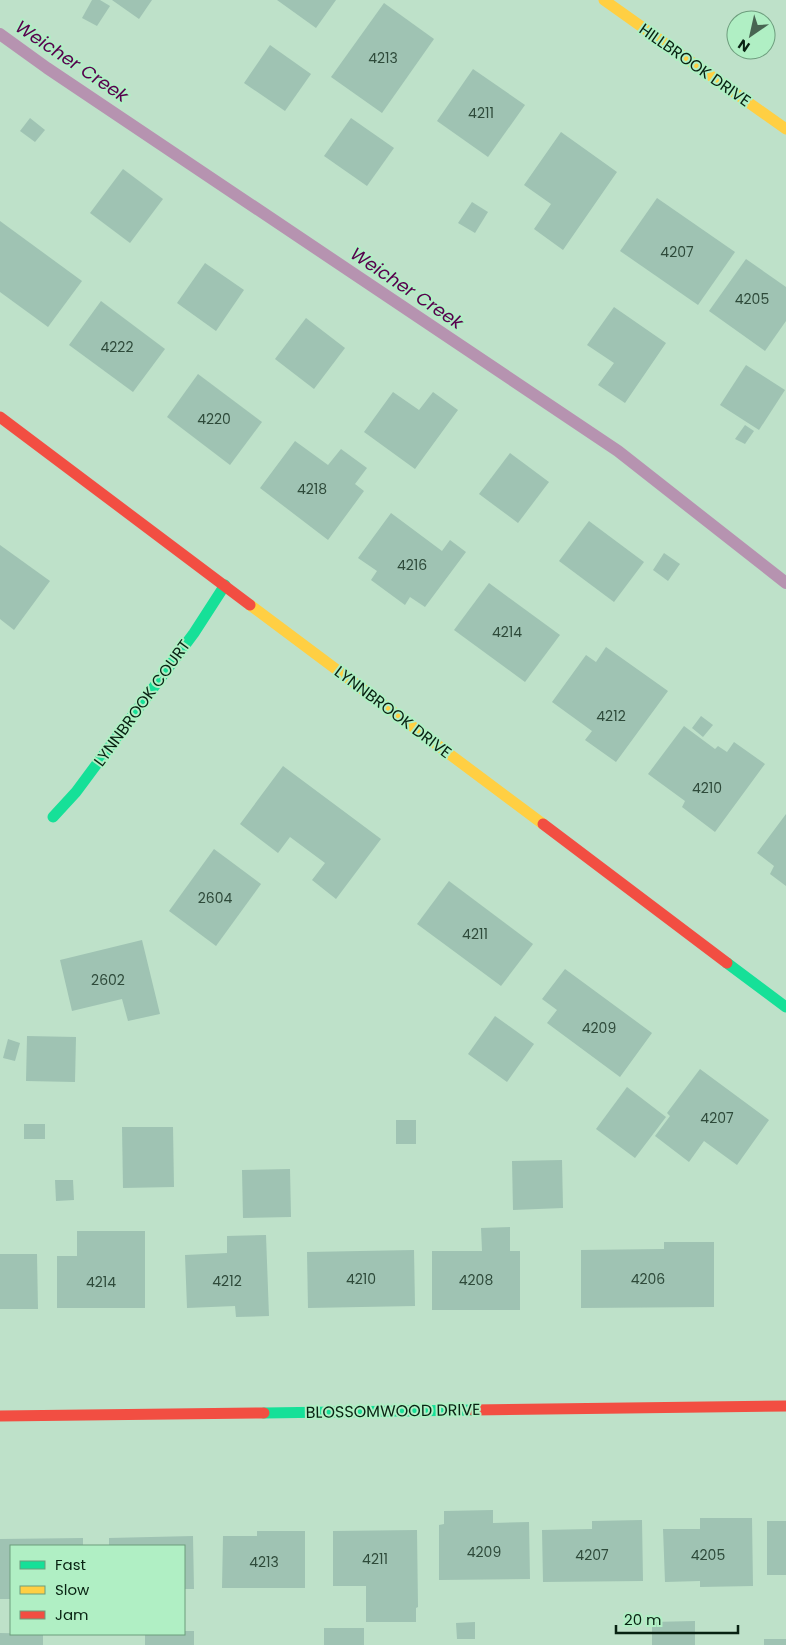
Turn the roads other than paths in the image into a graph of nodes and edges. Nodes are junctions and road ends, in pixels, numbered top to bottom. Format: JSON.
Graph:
{"nodes":[{"id":1,"x":604,"y":0,"type":"edge"},
{"id":2,"x":786,"y":129,"type":"edge"},
{"id":3,"x":0,"y":417,"type":"edge"},
{"id":4,"x":224,"y":585,"type":"junction"},
{"id":5,"x":53,"y":817,"type":"dead end"},
{"id":6,"x":786,"y":1007,"type":"edge"},
{"id":7,"x":786,"y":1406,"type":"edge"},
{"id":8,"x":0,"y":1416,"type":"edge"}],
"edges":[{"from":1,"to":2,"type":"street","name":"HILLBROOK DRIVE"},
{"from":3,"to":4,"type":"street","name":"LYNNBROOK DRIVE"},
{"from":4,"to":5,"type":"street","name":"LYNNBROOK COURT"},
{"from":4,"to":6,"type":"street","name":"LYNNBROOK DRIVE"},
{"from":7,"to":8,"type":"street","name":"BLOSSOMWOOD DRIVE"}]}
